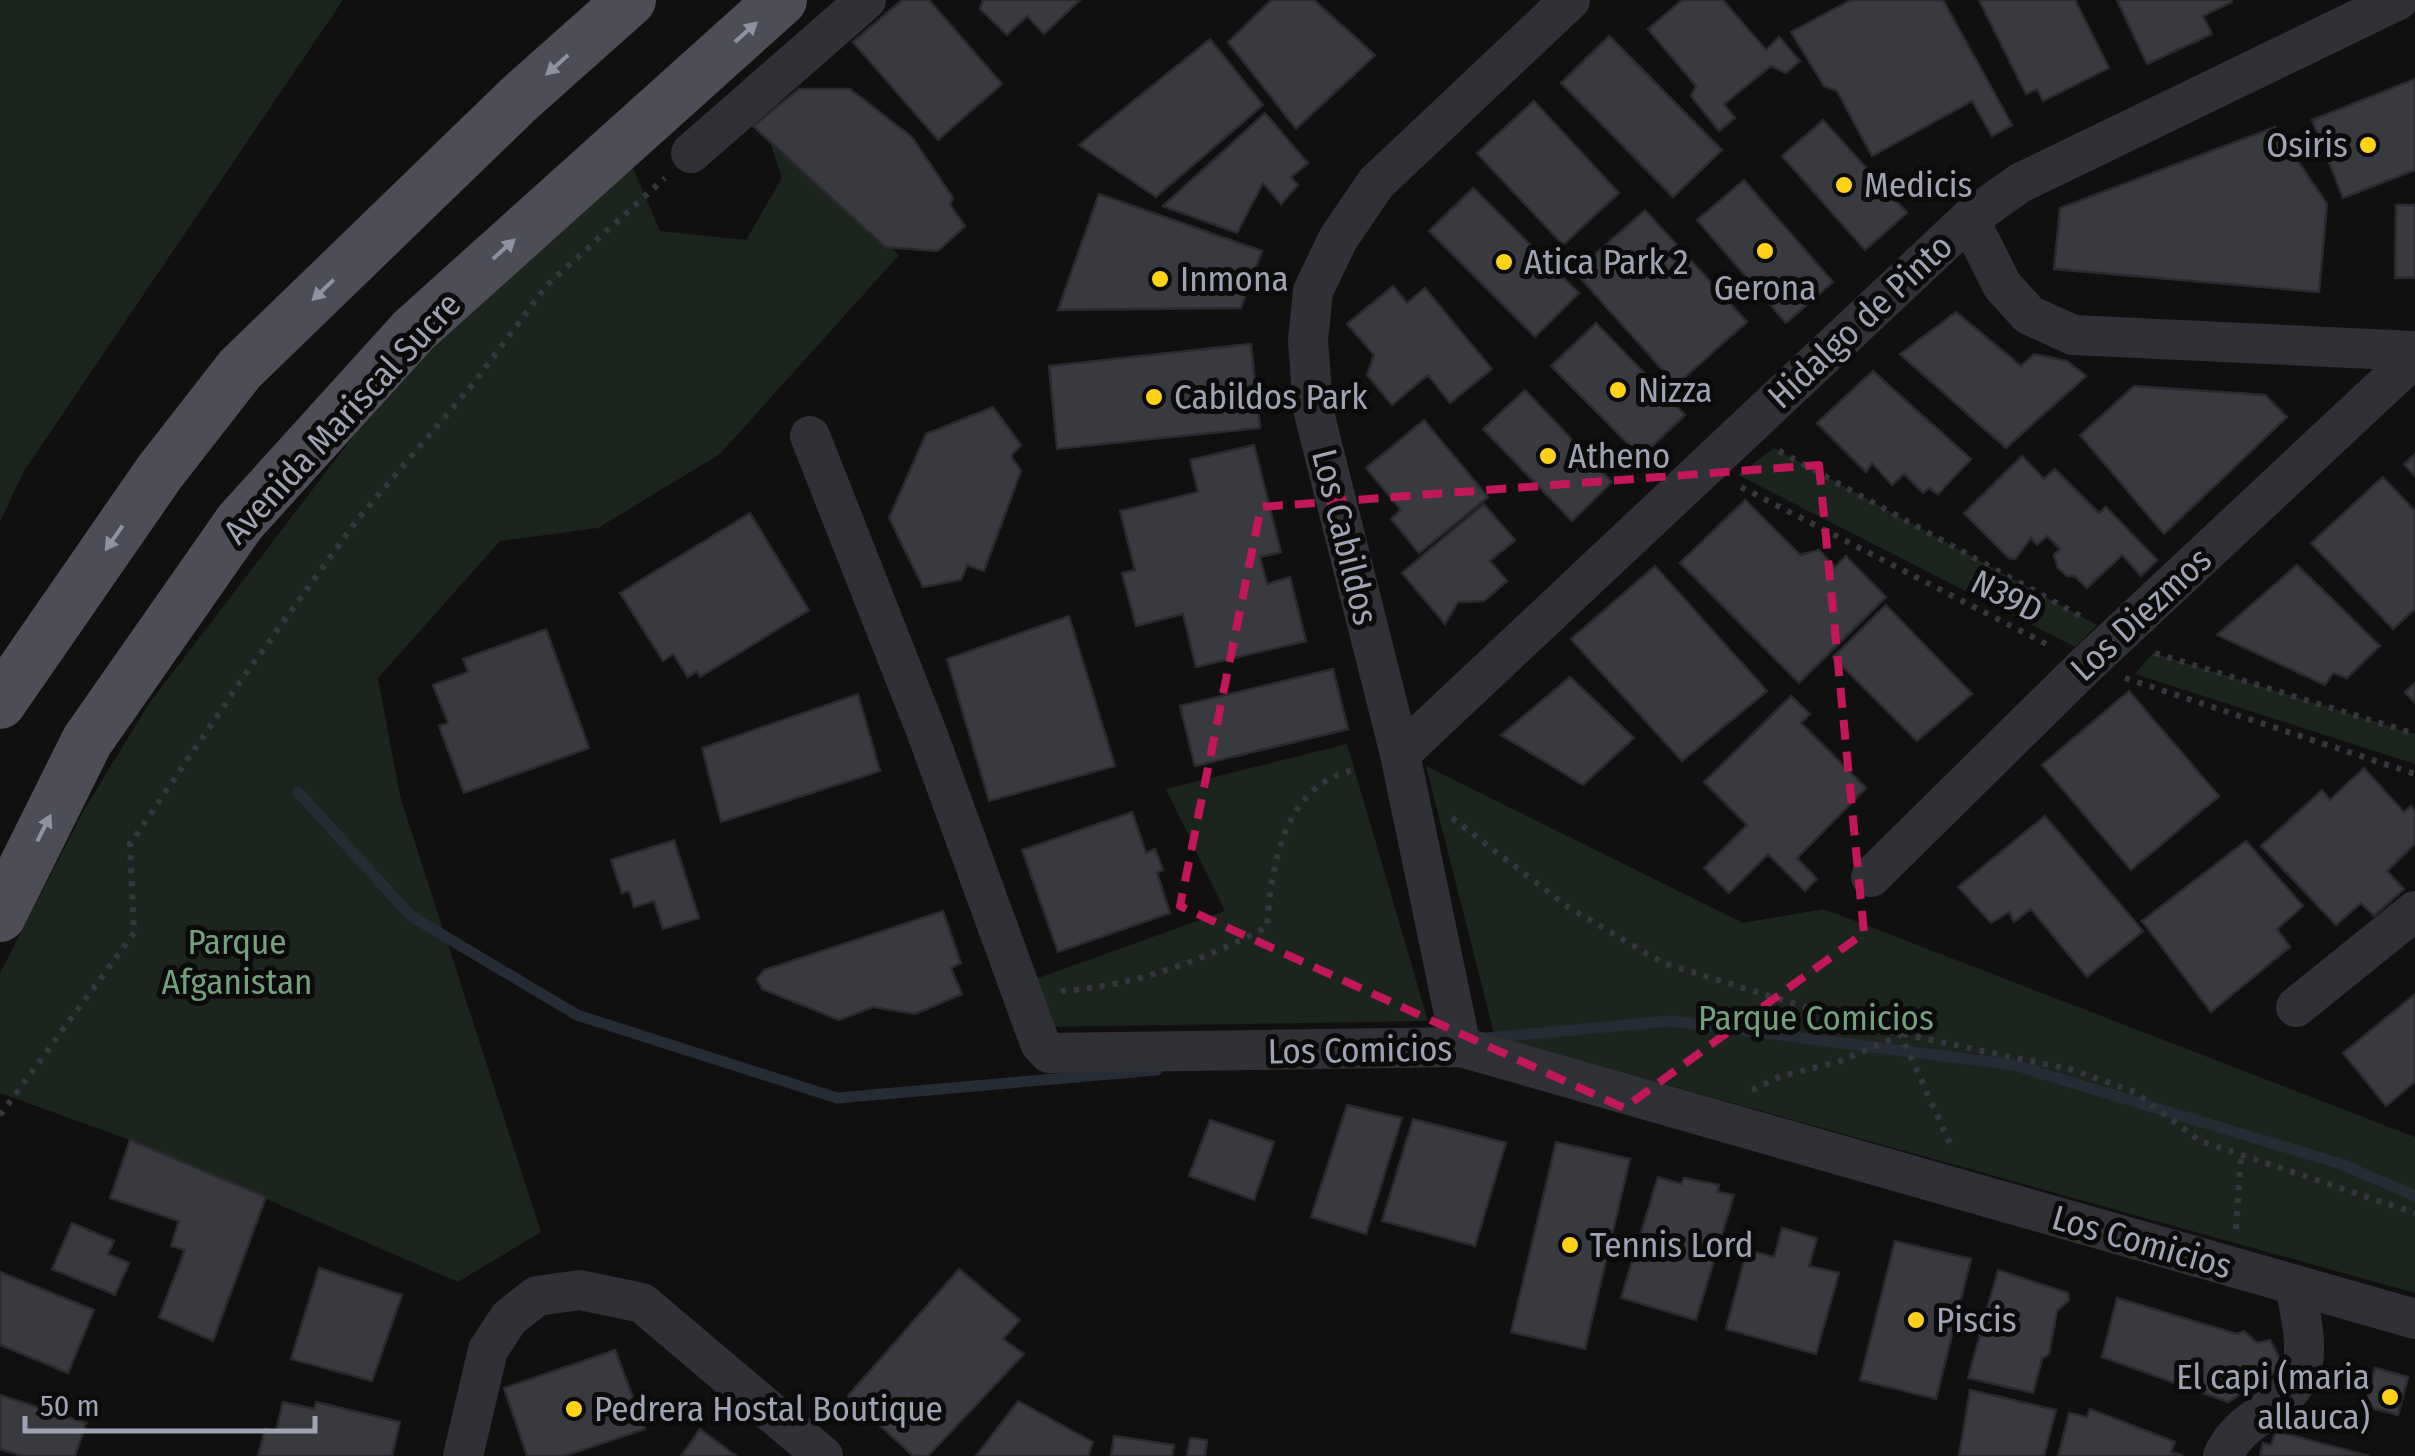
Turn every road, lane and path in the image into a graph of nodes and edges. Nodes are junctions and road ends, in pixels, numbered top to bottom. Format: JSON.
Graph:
{"nodes":[{"id":1,"x":630,"y":0,"type":"edge"},
{"id":2,"x":781,"y":0,"type":"edge"},
{"id":3,"x":866,"y":0,"type":"edge"},
{"id":4,"x":1570,"y":0,"type":"edge"},
{"id":5,"x":2398,"y":0,"type":"edge"},
{"id":6,"x":692,"y":153,"type":"joint"},
{"id":7,"x":1969,"y":218,"type":"junction"},
{"id":8,"x":2415,"y":354,"type":"edge"},
{"id":9,"x":1788,"y":435,"type":"dead end"},
{"id":10,"x":810,"y":436,"type":"dead end"},
{"id":11,"x":1704,"y":468,"type":"junction"},
{"id":12,"x":2097,"y":625,"type":"dead end"},
{"id":13,"x":2154,"y":652,"type":"dead end"},
{"id":14,"x":2086,"y":665,"type":"junction"},
{"id":15,"x":0,"y":703,"type":"edge"},
{"id":16,"x":2415,"y":734,"type":"edge"},
{"id":17,"x":1400,"y":754,"type":"junction"},
{"id":18,"x":1354,"y":770,"type":"dead end"},
{"id":19,"x":2415,"y":774,"type":"edge"},
{"id":20,"x":1450,"y":816,"type":"dead end"},
{"id":21,"x":1871,"y":876,"type":"dead end"},
{"id":22,"x":2415,"y":911,"type":"edge"},
{"id":23,"x":0,"y":916,"type":"edge"},
{"id":24,"x":1048,"y":992,"type":"dead end"},
{"id":25,"x":2296,"y":1007,"type":"dead end"},
{"id":26,"x":1901,"y":1034,"type":"junction"},
{"id":27,"x":1460,"y":1047,"type":"junction"},
{"id":28,"x":1750,"y":1097,"type":"dead end"},
{"id":29,"x":0,"y":1114,"type":"edge"},
{"id":30,"x":1953,"y":1152,"type":"dead end"},
{"id":31,"x":2241,"y":1156,"type":"junction"},
{"id":32,"x":2415,"y":1213,"type":"edge"},
{"id":33,"x":2238,"y":1244,"type":"dead end"},
{"id":34,"x":2295,"y":1286,"type":"junction"},
{"id":35,"x":2415,"y":1319,"type":"edge"},
{"id":36,"x":462,"y":1456,"type":"edge"},
{"id":37,"x":823,"y":1456,"type":"edge"},
{"id":38,"x":2223,"y":1456,"type":"edge"}],
"edges":[{"from":1,"to":15,"type":"main road","one_way":true},
{"from":23,"to":2,"type":"main road","name":"Avenida Mariscal Sucre","one_way":true},
{"from":3,"to":6,"type":"street"},
{"from":4,"to":17,"type":"street","name":"Los Cabildos"},
{"from":5,"to":7,"type":"street","name":"Hidalgo de Pinto"},
{"from":6,"to":29,"type":"path"},
{"from":7,"to":8,"type":"street"},
{"from":7,"to":11,"type":"street","name":"Hidalgo de Pinto"},
{"from":8,"to":14,"type":"street","name":"Los Diezmos"},
{"from":9,"to":12,"type":"path"},
{"from":10,"to":27,"type":"street","name":"Los Comicios"},
{"from":11,"to":14,"type":"path","name":"N39D"},
{"from":11,"to":17,"type":"street","name":"Hidalgo de Pinto"},
{"from":13,"to":16,"type":"path"},
{"from":14,"to":19,"type":"path","name":"N39D"},
{"from":14,"to":21,"type":"street","name":"Los Diezmos"},
{"from":17,"to":27,"type":"street","name":"Los Cabildos"},
{"from":18,"to":24,"type":"path"},
{"from":20,"to":26,"type":"path"},
{"from":22,"to":25,"type":"street"},
{"from":26,"to":28,"type":"path"},
{"from":26,"to":30,"type":"path"},
{"from":26,"to":31,"type":"path"},
{"from":27,"to":34,"type":"street","name":"Los Comicios"},
{"from":31,"to":32,"type":"path"},
{"from":31,"to":33,"type":"path"},
{"from":34,"to":35,"type":"street","name":"Los Comicios"},
{"from":34,"to":38,"type":"street"},
{"from":36,"to":37,"type":"street"}]}
